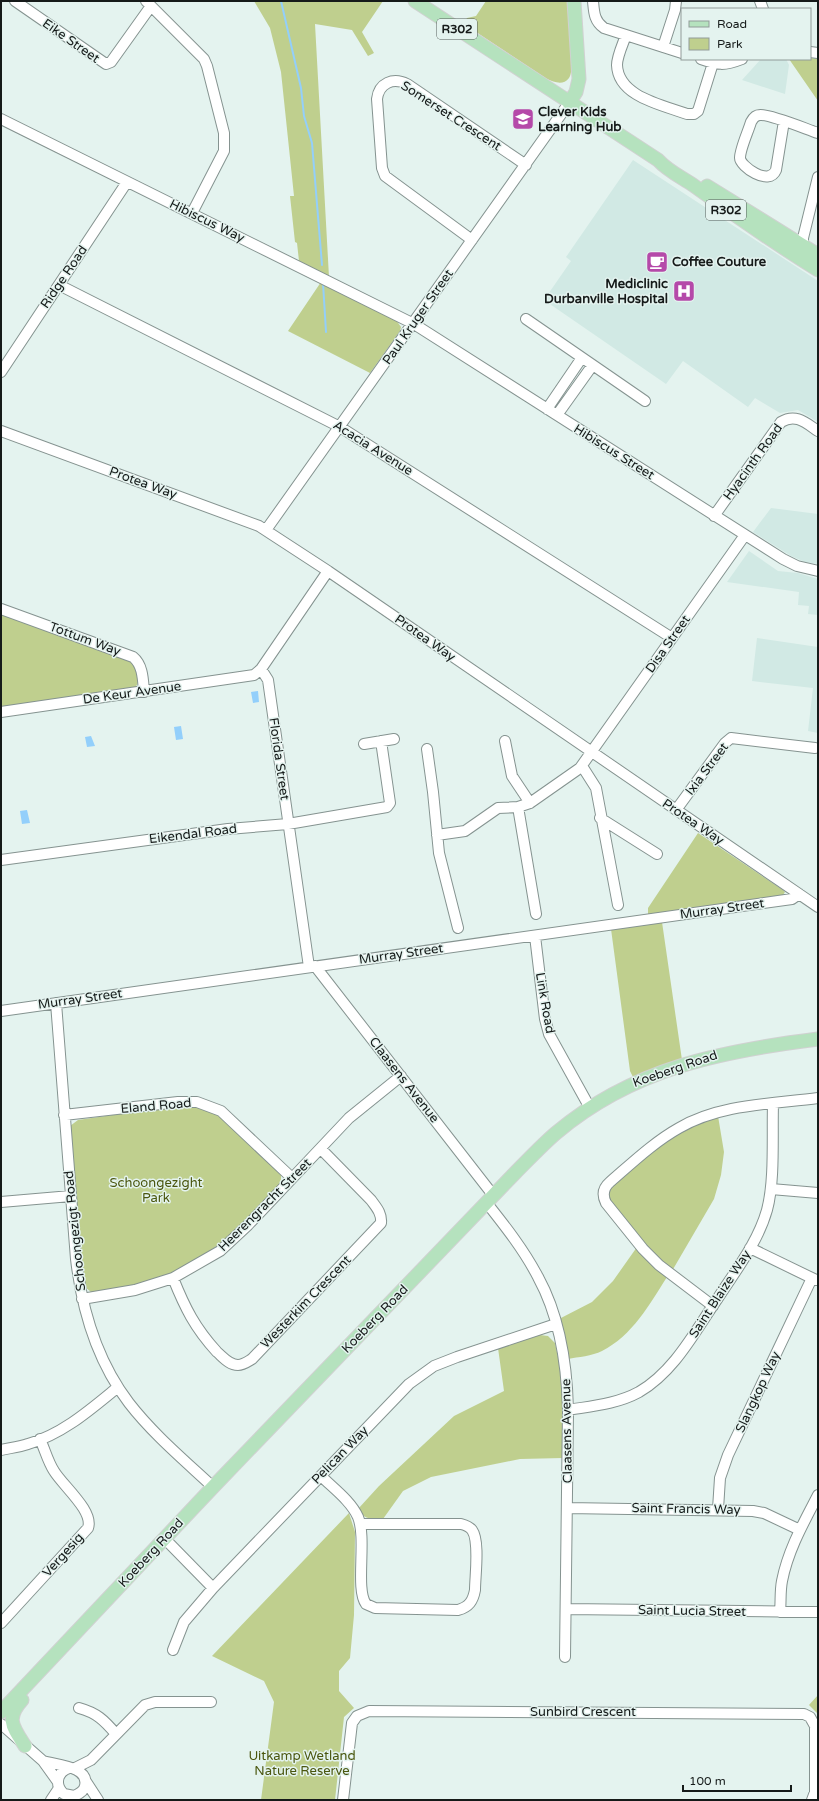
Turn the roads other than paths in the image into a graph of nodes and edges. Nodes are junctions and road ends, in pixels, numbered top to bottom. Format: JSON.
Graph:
{"nodes":[{"id":1,"x":15,"y":1,"type":"edge"},
{"id":2,"x":415,"y":1,"type":"edge"},
{"id":3,"x":574,"y":1,"type":"edge"},
{"id":4,"x":593,"y":1,"type":"edge"},
{"id":5,"x":676,"y":1,"type":"edge"},
{"id":6,"x":148,"y":4,"type":"edge"},
{"id":7,"x":626,"y":35,"type":"junction"},
{"id":8,"x":663,"y":47,"type":"junction"},
{"id":9,"x":681,"y":53,"type":"edge"},
{"id":10,"x":704,"y":60,"type":"edge"},
{"id":11,"x":739,"y":60,"type":"edge"},
{"id":12,"x":713,"y":63,"type":"junction"},
{"id":13,"x":569,"y":103,"type":"junction"},
{"id":14,"x":1,"y":119,"type":"edge"},
{"id":15,"x":784,"y":122,"type":"junction"},
{"id":16,"x":818,"y":133,"type":"edge"},
{"id":17,"x":526,"y":165,"type":"junction"},
{"id":18,"x":818,"y":177,"type":"edge"},
{"id":19,"x":127,"y":182,"type":"junction"},
{"id":20,"x":816,"y":196,"type":"edge"},
{"id":21,"x":192,"y":213,"type":"junction"},
{"id":22,"x":472,"y":240,"type":"junction"},
{"id":23,"x":798,"y":247,"type":"junction"},
{"id":24,"x":818,"y":255,"type":"edge"},
{"id":25,"x":818,"y":270,"type":"edge"},
{"id":26,"x":59,"y":285,"type":"junction"},
{"id":27,"x":526,"y":319,"type":"dead end"},
{"id":28,"x":414,"y":324,"type":"junction"},
{"id":29,"x":581,"y":358,"type":"junction"},
{"id":30,"x":592,"y":366,"type":"junction"},
{"id":31,"x":1,"y":372,"type":"edge"},
{"id":32,"x":645,"y":401,"type":"dead end"},
{"id":33,"x":547,"y":409,"type":"junction"},
{"id":34,"x":557,"y":415,"type":"junction"},
{"id":35,"x":340,"y":427,"type":"junction"},
{"id":36,"x":1,"y":431,"type":"edge"},
{"id":37,"x":818,"y":431,"type":"edge"},
{"id":38,"x":714,"y":516,"type":"junction"},
{"id":39,"x":266,"y":530,"type":"junction"},
{"id":40,"x":745,"y":535,"type":"junction"},
{"id":41,"x":328,"y":571,"type":"junction"},
{"id":42,"x":818,"y":571,"type":"edge"},
{"id":43,"x":1,"y":609,"type":"edge"},
{"id":44,"x":672,"y":638,"type":"junction"},
{"id":45,"x":261,"y":669,"type":"junction"},
{"id":46,"x":144,"y":692,"type":"junction"},
{"id":47,"x":1,"y":712,"type":"edge"},
{"id":48,"x":394,"y":740,"type":"dead end"},
{"id":49,"x":381,"y":741,"type":"junction"},
{"id":50,"x":505,"y":741,"type":"dead end"},
{"id":51,"x":364,"y":744,"type":"dead end"},
{"id":52,"x":815,"y":748,"type":"dead end"},
{"id":53,"x":427,"y":749,"type":"dead end"},
{"id":54,"x":591,"y":752,"type":"junction"},
{"id":55,"x":582,"y":766,"type":"junction"},
{"id":56,"x":530,"y":803,"type":"junction"},
{"id":57,"x":518,"y":807,"type":"junction"},
{"id":58,"x":676,"y":810,"type":"junction"},
{"id":59,"x":600,"y":818,"type":"junction"},
{"id":60,"x":288,"y":824,"type":"junction"},
{"id":61,"x":437,"y":836,"type":"junction"},
{"id":62,"x":657,"y":854,"type":"dead end"},
{"id":63,"x":1,"y":860,"type":"edge"},
{"id":64,"x":798,"y":894,"type":"junction"},
{"id":65,"x":618,"y":905,"type":"dead end"},
{"id":66,"x":818,"y":907,"type":"edge"},
{"id":67,"x":536,"y":914,"type":"dead end"},
{"id":68,"x":458,"y":928,"type":"dead end"},
{"id":69,"x":535,"y":936,"type":"junction"},
{"id":70,"x":312,"y":966,"type":"junction"},
{"id":71,"x":56,"y":1003,"type":"junction"},
{"id":72,"x":1,"y":1010,"type":"edge"},
{"id":73,"x":818,"y":1039,"type":"edge"},
{"id":74,"x":401,"y":1076,"type":"junction"},
{"id":75,"x":818,"y":1098,"type":"edge"},
{"id":76,"x":772,"y":1104,"type":"junction"},
{"id":77,"x":590,"y":1108,"type":"junction"},
{"id":78,"x":64,"y":1115,"type":"junction"},
{"id":79,"x":321,"y":1149,"type":"junction"},
{"id":80,"x":292,"y":1178,"type":"junction"},
{"id":81,"x":771,"y":1189,"type":"junction"},
{"id":82,"x":818,"y":1193,"type":"edge"},
{"id":83,"x":71,"y":1196,"type":"junction"},
{"id":84,"x":490,"y":1199,"type":"junction"},
{"id":85,"x":1,"y":1202,"type":"edge"},
{"id":86,"x":750,"y":1248,"type":"junction"},
{"id":87,"x":173,"y":1278,"type":"junction"},
{"id":88,"x":815,"y":1279,"type":"edge"},
{"id":89,"x":82,"y":1300,"type":"junction"},
{"id":90,"x":712,"y":1306,"type":"junction"},
{"id":91,"x":556,"y":1324,"type":"junction"},
{"id":92,"x":118,"y":1387,"type":"junction"},
{"id":93,"x":568,"y":1410,"type":"junction"},
{"id":94,"x":40,"y":1439,"type":"junction"},
{"id":95,"x":1,"y":1450,"type":"edge"},
{"id":96,"x":321,"y":1476,"type":"junction"},
{"id":97,"x":213,"y":1486,"type":"junction"},
{"id":98,"x":818,"y":1495,"type":"edge"},
{"id":99,"x":567,"y":1508,"type":"junction"},
{"id":100,"x":718,"y":1509,"type":"junction"},
{"id":101,"x":360,"y":1524,"type":"junction"},
{"id":102,"x":800,"y":1530,"type":"junction"},
{"id":103,"x":165,"y":1539,"type":"junction"},
{"id":104,"x":213,"y":1588,"type":"junction"},
{"id":105,"x":566,"y":1609,"type":"junction"},
{"id":106,"x":780,"y":1612,"type":"junction"},
{"id":107,"x":818,"y":1612,"type":"edge"},
{"id":108,"x":1,"y":1623,"type":"edge"},
{"id":109,"x":173,"y":1650,"type":"dead end"},
{"id":110,"x":565,"y":1657,"type":"dead end"},
{"id":111,"x":46,"y":1665,"type":"junction"},
{"id":112,"x":211,"y":1702,"type":"dead end"},
{"id":113,"x":79,"y":1708,"type":"dead end"},
{"id":114,"x":1,"y":1712,"type":"edge"},
{"id":115,"x":1,"y":1724,"type":"edge"},
{"id":116,"x":116,"y":1734,"type":"junction"},
{"id":117,"x":25,"y":1746,"type":"junction"},
{"id":118,"x":91,"y":1760,"type":"junction"},
{"id":119,"x":43,"y":1761,"type":"junction"},
{"id":120,"x":72,"y":1768,"type":"junction"},
{"id":121,"x":85,"y":1778,"type":"junction"},
{"id":122,"x":58,"y":1785,"type":"junction"},
{"id":123,"x":73,"y":1796,"type":"junction"},
{"id":124,"x":51,"y":1800,"type":"edge"},
{"id":125,"x":59,"y":1800,"type":"edge"},
{"id":126,"x":98,"y":1800,"type":"edge"},
{"id":127,"x":343,"y":1800,"type":"edge"},
{"id":128,"x":812,"y":1800,"type":"edge"}],
"edges":[{"from":1,"to":6,"type":"street","name":"Eike Street"},
{"from":2,"to":13,"type":"main road","number":"R302"},
{"from":3,"to":13,"type":"main road"},
{"from":4,"to":7,"type":"street"},
{"from":5,"to":8,"type":"street"},
{"from":6,"to":21,"type":"street"},
{"from":7,"to":8,"type":"street"},
{"from":7,"to":12,"type":"street"},
{"from":8,"to":9,"type":"street"},
{"from":10,"to":12,"type":"street"},
{"from":11,"to":12,"type":"street"},
{"from":13,"to":17,"type":"street","name":"Paul Kruger Street"},
{"from":13,"to":23,"type":"main road","number":"R302"},
{"from":14,"to":19,"type":"street","name":"Hibiscus Way"},
{"from":15,"to":15,"type":"street"},
{"from":15,"to":16,"type":"street"},
{"from":17,"to":22,"type":"street","name":"Paul Kruger Street"},
{"from":17,"to":22,"type":"street","name":"Somerset Crescent"},
{"from":18,"to":20,"type":"street"},
{"from":19,"to":21,"type":"street","name":"Hibiscus Way"},
{"from":19,"to":26,"type":"street","name":"Ridge Road"},
{"from":20,"to":23,"type":"street"},
{"from":21,"to":28,"type":"street","name":"Hibiscus Way"},
{"from":22,"to":28,"type":"street","name":"Paul Kruger Street"},
{"from":23,"to":24,"type":"main road","number":"R302"},
{"from":23,"to":25,"type":"main road","number":"R302"},
{"from":26,"to":31,"type":"street","name":"Ridge Road"},
{"from":26,"to":35,"type":"street","name":"Acacia Avenue"},
{"from":27,"to":29,"type":"street"},
{"from":28,"to":33,"type":"street","name":"Hibiscus Street"},
{"from":28,"to":35,"type":"street","name":"Paul Kruger Street"},
{"from":29,"to":30,"type":"street"},
{"from":29,"to":33,"type":"street"},
{"from":30,"to":32,"type":"street"},
{"from":30,"to":34,"type":"street"},
{"from":33,"to":34,"type":"street","name":"Hibiscus Street"},
{"from":34,"to":38,"type":"street","name":"Hibiscus Street"},
{"from":35,"to":39,"type":"street","name":"Paul Kruger Street"},
{"from":35,"to":44,"type":"street","name":"Acacia Avenue"},
{"from":36,"to":39,"type":"street","name":"Protea Way"},
{"from":37,"to":38,"type":"street","name":"Hyacinth Road"},
{"from":38,"to":40,"type":"street","name":"Hibiscus Street"},
{"from":39,"to":41,"type":"street","name":"Protea Way"},
{"from":40,"to":42,"type":"street","name":"Hibiscus Street"},
{"from":40,"to":44,"type":"street","name":"Disa Street"},
{"from":41,"to":45,"type":"street"},
{"from":41,"to":54,"type":"street","name":"Protea Way"},
{"from":43,"to":46,"type":"street","name":"Tottum Way"},
{"from":44,"to":54,"type":"street","name":"Disa Street"},
{"from":45,"to":46,"type":"street","name":"De Keur Avenue"},
{"from":45,"to":60,"type":"street","name":"Florida Street"},
{"from":46,"to":47,"type":"street","name":"De Keur Avenue"},
{"from":48,"to":49,"type":"street"},
{"from":49,"to":51,"type":"street"},
{"from":49,"to":60,"type":"street","name":"Eikendal Road"},
{"from":50,"to":56,"type":"street"},
{"from":52,"to":58,"type":"street","name":"Ixia Street"},
{"from":53,"to":61,"type":"street"},
{"from":54,"to":55,"type":"street","name":"Disa Street"},
{"from":54,"to":58,"type":"street","name":"Protea Way"},
{"from":55,"to":56,"type":"street","name":"Disa Street"},
{"from":55,"to":59,"type":"street"},
{"from":56,"to":57,"type":"street","name":"Disa Street"},
{"from":57,"to":61,"type":"street","name":"Disa Street"},
{"from":57,"to":67,"type":"street"},
{"from":58,"to":64,"type":"street","name":"Protea Way"},
{"from":59,"to":62,"type":"street"},
{"from":59,"to":65,"type":"street"},
{"from":60,"to":63,"type":"street","name":"Eikendal Road"},
{"from":60,"to":70,"type":"street","name":"Florida Street"},
{"from":61,"to":68,"type":"street"},
{"from":64,"to":66,"type":"street","name":"Protea Way"},
{"from":64,"to":69,"type":"street","name":"Murray Street"},
{"from":69,"to":70,"type":"street","name":"Murray Street"},
{"from":69,"to":77,"type":"street","name":"Link Road"},
{"from":70,"to":71,"type":"street","name":"Murray Street"},
{"from":70,"to":74,"type":"street","name":"Claasens Avenue"},
{"from":71,"to":72,"type":"street","name":"Murray Street"},
{"from":71,"to":78,"type":"street","name":"Schoongezigt Road"},
{"from":73,"to":77,"type":"main road","name":"Koeberg Road"},
{"from":74,"to":79,"type":"street","name":"Heerengracht Street"},
{"from":74,"to":84,"type":"street","name":"Claasens Avenue"},
{"from":75,"to":76,"type":"street"},
{"from":76,"to":81,"type":"street","name":"Saint Blaize Way"},
{"from":76,"to":90,"type":"street"},
{"from":77,"to":84,"type":"main road","name":"Koeberg Road"},
{"from":78,"to":80,"type":"street","name":"Eland Road"},
{"from":78,"to":83,"type":"street","name":"Schoongezigt Road"},
{"from":79,"to":80,"type":"street","name":"Heerengracht Street"},
{"from":79,"to":87,"type":"street","name":"Westerkim Crescent"},
{"from":80,"to":87,"type":"street","name":"Heerengracht Street"},
{"from":81,"to":82,"type":"street"},
{"from":81,"to":86,"type":"street","name":"Saint Blaize Way"},
{"from":83,"to":85,"type":"street"},
{"from":83,"to":89,"type":"street","name":"Schoongezigt Road"},
{"from":84,"to":91,"type":"street","name":"Claasens Avenue"},
{"from":84,"to":97,"type":"main road","name":"Koeberg Road"},
{"from":86,"to":88,"type":"street"},
{"from":86,"to":90,"type":"street","name":"Saint Blaize Way"},
{"from":87,"to":89,"type":"street","name":"Heerengracht Street"},
{"from":88,"to":100,"type":"street","name":"Slangkop Way"},
{"from":89,"to":92,"type":"street","name":"Schoongezigt Road"},
{"from":90,"to":93,"type":"street","name":"Saint Blaize Way"},
{"from":91,"to":93,"type":"street","name":"Claasens Avenue"},
{"from":91,"to":96,"type":"street","name":"Pelican Way"},
{"from":92,"to":94,"type":"street"},
{"from":92,"to":97,"type":"street","name":"Schoongezigt Road"},
{"from":93,"to":99,"type":"street","name":"Claasens Avenue"},
{"from":94,"to":95,"type":"street"},
{"from":94,"to":108,"type":"street","name":"Vergesig"},
{"from":96,"to":101,"type":"street"},
{"from":96,"to":104,"type":"street","name":"Pelican Way"},
{"from":97,"to":103,"type":"main road","name":"Koeberg Road"},
{"from":98,"to":102,"type":"street"},
{"from":99,"to":100,"type":"street","name":"Saint Francis Way"},
{"from":99,"to":105,"type":"street","name":"Claasens Avenue"},
{"from":100,"to":102,"type":"street","name":"Saint Francis Way"},
{"from":101,"to":101,"type":"street"},
{"from":102,"to":106,"type":"street"},
{"from":103,"to":104,"type":"street"},
{"from":103,"to":111,"type":"main road","name":"Koeberg Road"},
{"from":104,"to":109,"type":"street","name":"Pelican Way"},
{"from":105,"to":106,"type":"street","name":"Saint Lucia Street"},
{"from":105,"to":110,"type":"street","name":"Claasens Avenue"},
{"from":106,"to":107,"type":"street","name":"Saint Lucia Street"},
{"from":111,"to":114,"type":"main road","name":"Koeberg Road"},
{"from":111,"to":117,"type":"main road"},
{"from":112,"to":116,"type":"street"},
{"from":113,"to":116,"type":"street"},
{"from":115,"to":117,"type":"street"},
{"from":116,"to":118,"type":"street"},
{"from":117,"to":119,"type":"street"},
{"from":118,"to":120,"type":"street"},
{"from":118,"to":121,"type":"street"},
{"from":119,"to":120,"type":"street"},
{"from":119,"to":122,"type":"street"},
{"from":120,"to":121,"type":"street"},
{"from":120,"to":122,"type":"street"},
{"from":121,"to":123,"type":"street"},
{"from":121,"to":126,"type":"street"},
{"from":122,"to":123,"type":"street"},
{"from":122,"to":124,"type":"street"},
{"from":123,"to":125,"type":"street"},
{"from":123,"to":126,"type":"street"},
{"from":127,"to":128,"type":"street","name":"Sunbird Crescent"}]}
